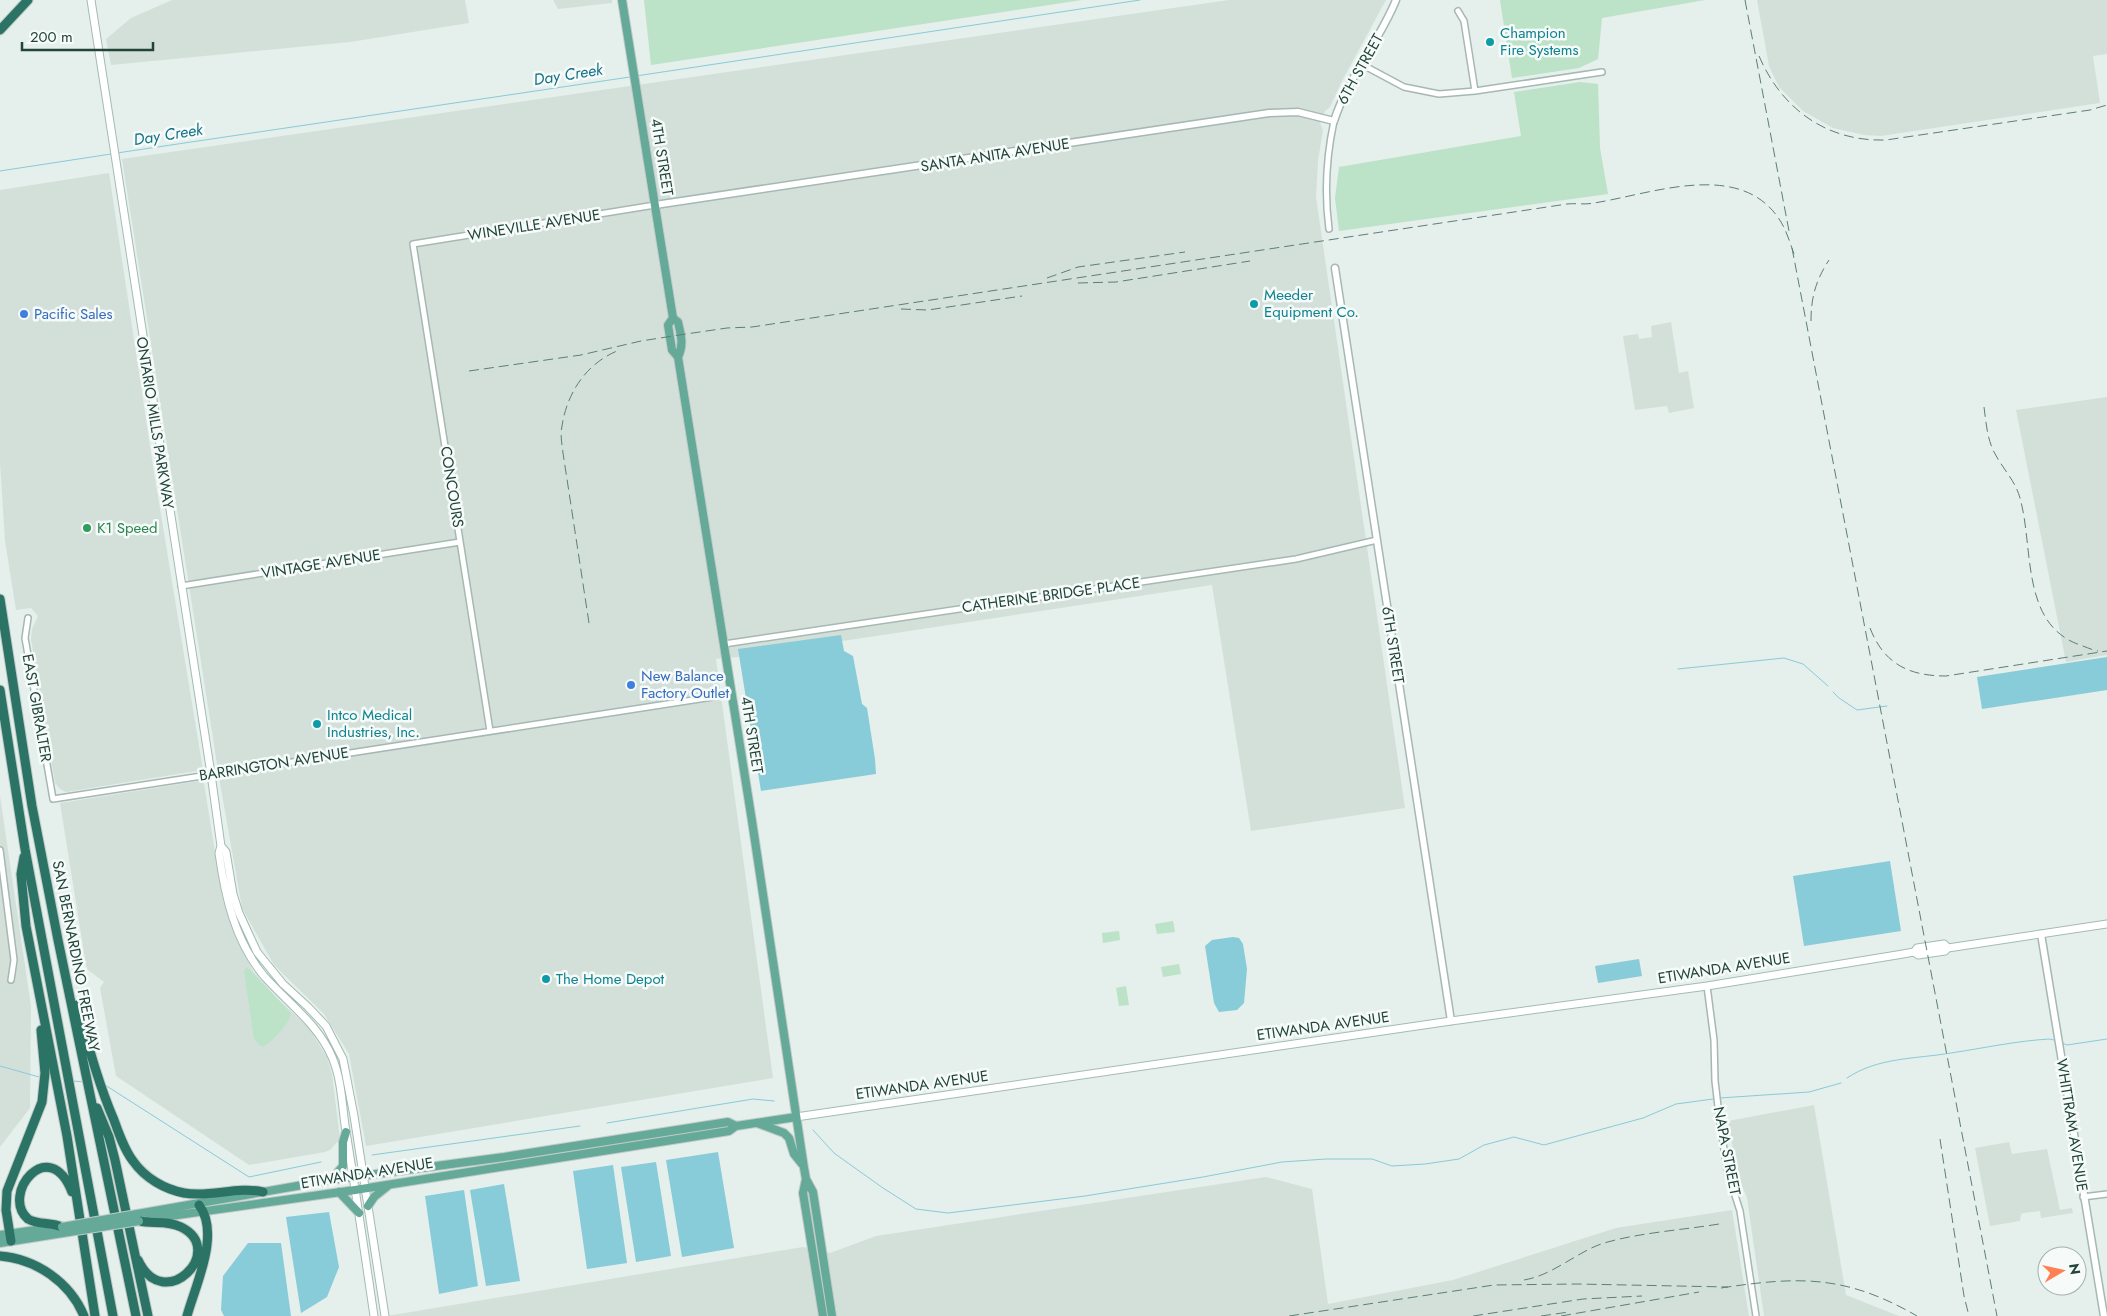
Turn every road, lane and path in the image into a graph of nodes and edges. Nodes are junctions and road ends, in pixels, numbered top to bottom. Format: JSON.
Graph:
{"nodes":[{"id":1,"x":28,"y":0,"type":"edge"},
{"id":2,"x":90,"y":0,"type":"edge"},
{"id":3,"x":622,"y":0,"type":"edge"},
{"id":4,"x":1396,"y":0,"type":"edge"},
{"id":5,"x":1458,"y":11,"type":"dead end"},
{"id":6,"x":0,"y":30,"type":"edge"},
{"id":7,"x":1361,"y":64,"type":"junction"},
{"id":8,"x":1602,"y":72,"type":"dead end"},
{"id":9,"x":1475,"y":91,"type":"junction"},
{"id":10,"x":1334,"y":121,"type":"junction"},
{"id":11,"x":655,"y":205,"type":"junction"},
{"id":12,"x":1329,"y":229,"type":"dead end"},
{"id":13,"x":413,"y":244,"type":"joint"},
{"id":14,"x":1335,"y":268,"type":"dead end"},
{"id":15,"x":1377,"y":540,"type":"junction"},
{"id":16,"x":460,"y":542,"type":"junction"},
{"id":17,"x":181,"y":586,"type":"junction"},
{"id":18,"x":0,"y":599,"type":"edge"},
{"id":19,"x":28,"y":618,"type":"dead end"},
{"id":20,"x":724,"y":644,"type":"junction"},
{"id":21,"x":0,"y":690,"type":"edge"},
{"id":22,"x":732,"y":694,"type":"junction"},
{"id":23,"x":490,"y":731,"type":"junction"},
{"id":24,"x":211,"y":774,"type":"junction"},
{"id":25,"x":53,"y":799,"type":"joint"},
{"id":26,"x":221,"y":846,"type":"junction"},
{"id":27,"x":0,"y":850,"type":"edge"},
{"id":28,"x":25,"y":850,"type":"junction"},
{"id":29,"x":2107,"y":924,"type":"edge"},
{"id":30,"x":26,"y":926,"type":"junction"},
{"id":31,"x":2041,"y":934,"type":"junction"},
{"id":32,"x":58,"y":940,"type":"junction"},
{"id":33,"x":11,"y":980,"type":"dead end"},
{"id":34,"x":1707,"y":986,"type":"junction"},
{"id":35,"x":1451,"y":1021,"type":"junction"},
{"id":36,"x":88,"y":1082,"type":"junction"},
{"id":37,"x":339,"y":1083,"type":"junction"},
{"id":38,"x":354,"y":1116,"type":"junction"},
{"id":39,"x":796,"y":1117,"type":"junction"},
{"id":40,"x":757,"y":1123,"type":"junction"},
{"id":41,"x":736,"y":1126,"type":"junction"},
{"id":42,"x":346,"y":1132,"type":"junction"},
{"id":43,"x":804,"y":1168,"type":"junction"},
{"id":44,"x":362,"y":1176,"type":"junction"},
{"id":45,"x":354,"y":1177,"type":"junction"},
{"id":46,"x":806,"y":1179,"type":"junction"},
{"id":47,"x":331,"y":1180,"type":"junction"},
{"id":48,"x":390,"y":1184,"type":"junction"},
{"id":49,"x":364,"y":1188,"type":"junction"},
{"id":50,"x":355,"y":1190,"type":"junction"},
{"id":51,"x":263,"y":1192,"type":"junction"},
{"id":52,"x":339,"y":1192,"type":"junction"},
{"id":53,"x":2107,"y":1194,"type":"edge"},
{"id":54,"x":2083,"y":1197,"type":"junction"},
{"id":55,"x":368,"y":1206,"type":"junction"},
{"id":56,"x":201,"y":1208,"type":"junction"},
{"id":57,"x":359,"y":1213,"type":"junction"},
{"id":58,"x":138,"y":1217,"type":"junction"},
{"id":59,"x":81,"y":1221,"type":"junction"},
{"id":60,"x":62,"y":1230,"type":"junction"},
{"id":61,"x":7,"y":1237,"type":"edge"},
{"id":62,"x":131,"y":1239,"type":"junction"},
{"id":63,"x":0,"y":1243,"type":"edge"},
{"id":64,"x":0,"y":1256,"type":"edge"},
{"id":65,"x":84,"y":1316,"type":"edge"},
{"id":66,"x":95,"y":1316,"type":"edge"},
{"id":67,"x":113,"y":1316,"type":"edge"},
{"id":68,"x":136,"y":1316,"type":"edge"},
{"id":69,"x":148,"y":1316,"type":"edge"},
{"id":70,"x":187,"y":1316,"type":"edge"},
{"id":71,"x":374,"y":1316,"type":"edge"},
{"id":72,"x":385,"y":1316,"type":"edge"},
{"id":73,"x":823,"y":1316,"type":"edge"},
{"id":74,"x":832,"y":1316,"type":"edge"},
{"id":75,"x":1756,"y":1316,"type":"edge"},
{"id":76,"x":2104,"y":1316,"type":"edge"}],
"edges":[{"from":1,"to":6,"type":"highway"},
{"from":2,"to":17,"type":"main road","name":"ONTARIO MILLS PARKWAY"},
{"from":3,"to":11,"type":"main road","name":"4TH STREET"},
{"from":4,"to":7,"type":"street","name":"6TH STREET"},
{"from":5,"to":9,"type":"street"},
{"from":7,"to":9,"type":"street"},
{"from":7,"to":10,"type":"street","name":"6TH STREET"},
{"from":8,"to":9,"type":"street"},
{"from":10,"to":11,"type":"street","name":"SANTA ANITA AVENUE"},
{"from":10,"to":12,"type":"street","name":"6TH STREET"},
{"from":11,"to":13,"type":"street","name":"WINEVILLE AVENUE"},
{"from":11,"to":20,"type":"main road","name":"4TH STREET"},
{"from":13,"to":16,"type":"street","name":"CONCOURS"},
{"from":14,"to":15,"type":"street","name":"6TH STREET"},
{"from":15,"to":20,"type":"street","name":"CATHERINE BRIDGE PLACE"},
{"from":15,"to":35,"type":"street","name":"6TH STREET"},
{"from":16,"to":17,"type":"street","name":"VINTAGE AVENUE"},
{"from":16,"to":23,"type":"street","name":"CONCOURS"},
{"from":17,"to":24,"type":"main road","name":"ONTARIO MILLS PARKWAY"},
{"from":18,"to":32,"type":"highway","name":"SAN BERNARDINO FREEWAY"},
{"from":19,"to":25,"type":"street","name":"EAST GIBRALTER"},
{"from":20,"to":22,"type":"main road","name":"4TH STREET"},
{"from":21,"to":28,"type":"highway","name":"SAN BERNARDINO FREEWAY"},
{"from":22,"to":23,"type":"street","name":"BARRINGTON AVENUE"},
{"from":22,"to":39,"type":"main road","name":"4TH STREET"},
{"from":23,"to":24,"type":"street","name":"BARRINGTON AVENUE"},
{"from":24,"to":25,"type":"street","name":"BARRINGTON AVENUE"},
{"from":24,"to":26,"type":"main road","name":"ONTARIO MILLS PARKWAY"},
{"from":26,"to":37,"type":"main road","name":"ONTARIO MILLS PARKWAY"},
{"from":26,"to":38,"type":"main road","name":"ONTARIO MILLS PARKWAY"},
{"from":27,"to":33,"type":"street"},
{"from":28,"to":30,"type":"highway"},
{"from":28,"to":67,"type":"highway","name":"SAN BERNARDINO FREEWAY"},
{"from":29,"to":31,"type":"main road","name":"ETIWANDA AVENUE"},
{"from":30,"to":59,"type":"highway"},
{"from":30,"to":61,"type":"highway"},
{"from":31,"to":34,"type":"main road","name":"ETIWANDA AVENUE"},
{"from":31,"to":54,"type":"street","name":"WHITTRAM AVENUE"},
{"from":32,"to":36,"type":"highway","name":"SAN BERNARDINO FREEWAY"},
{"from":32,"to":51,"type":"highway"},
{"from":34,"to":35,"type":"main road","name":"ETIWANDA AVENUE"},
{"from":34,"to":75,"type":"street","name":"NAPA STREET"},
{"from":35,"to":39,"type":"main road","name":"ETIWANDA AVENUE"},
{"from":36,"to":62,"type":"highway"},
{"from":36,"to":68,"type":"highway","name":"SAN BERNARDINO FREEWAY"},
{"from":37,"to":38,"type":"main road"},
{"from":37,"to":42,"type":"main road","name":"ONTARIO MILLS PARKWAY"},
{"from":38,"to":44,"type":"main road","name":"ONTARIO MILLS PARKWAY"},
{"from":39,"to":40,"type":"main road","name":"ETIWANDA AVENUE"},
{"from":39,"to":43,"type":"main road","name":"4TH STREET"},
{"from":40,"to":41,"type":"main road","name":"ETIWANDA AVENUE"},
{"from":40,"to":43,"type":"main road"},
{"from":41,"to":44,"type":"main road","name":"ETIWANDA AVENUE"},
{"from":41,"to":48,"type":"main road","name":"ETIWANDA AVENUE"},
{"from":42,"to":45,"type":"main road","name":"ONTARIO MILLS PARKWAY"},
{"from":42,"to":47,"type":"main road"},
{"from":43,"to":46,"type":"main road","name":"4TH STREET"},
{"from":44,"to":45,"type":"main road","name":"ETIWANDA AVENUE"},
{"from":44,"to":49,"type":"main road","name":"ONTARIO MILLS PARKWAY"},
{"from":45,"to":47,"type":"main road","name":"ETIWANDA AVENUE"},
{"from":45,"to":50,"type":"main road","name":"ONTARIO MILLS PARKWAY"},
{"from":46,"to":73,"type":"main road"},
{"from":46,"to":74,"type":"main road"},
{"from":47,"to":51,"type":"main road","name":"ETIWANDA AVENUE"},
{"from":48,"to":49,"type":"main road","name":"ETIWANDA AVENUE"},
{"from":48,"to":55,"type":"main road"},
{"from":49,"to":50,"type":"main road","name":"ETIWANDA AVENUE"},
{"from":49,"to":55,"type":"main road","name":"ONTARIO MILLS PARKWAY"},
{"from":50,"to":52,"type":"main road","name":"ETIWANDA AVENUE"},
{"from":50,"to":57,"type":"main road","name":"ONTARIO MILLS PARKWAY"},
{"from":51,"to":56,"type":"main road","name":"ETIWANDA AVENUE"},
{"from":52,"to":56,"type":"main road","name":"ETIWANDA AVENUE"},
{"from":52,"to":57,"type":"main road"},
{"from":53,"to":54,"type":"street"},
{"from":54,"to":76,"type":"street","name":"WHITTRAM AVENUE"},
{"from":55,"to":72,"type":"main road","name":"ONTARIO MILLS PARKWAY"},
{"from":56,"to":58,"type":"main road","name":"ETIWANDA AVENUE"},
{"from":56,"to":70,"type":"highway"},
{"from":57,"to":71,"type":"main road","name":"ONTARIO MILLS PARKWAY"},
{"from":58,"to":60,"type":"main road","name":"ETIWANDA AVENUE","bridge":true},
{"from":58,"to":62,"type":"highway"},
{"from":59,"to":60,"type":"highway"},
{"from":59,"to":66,"type":"highway"},
{"from":60,"to":61,"type":"main road","name":"ETIWANDA AVENUE"},
{"from":61,"to":63,"type":"main road","name":"ETIWANDA AVENUE"},
{"from":62,"to":69,"type":"highway"},
{"from":64,"to":65,"type":"highway"}]}
